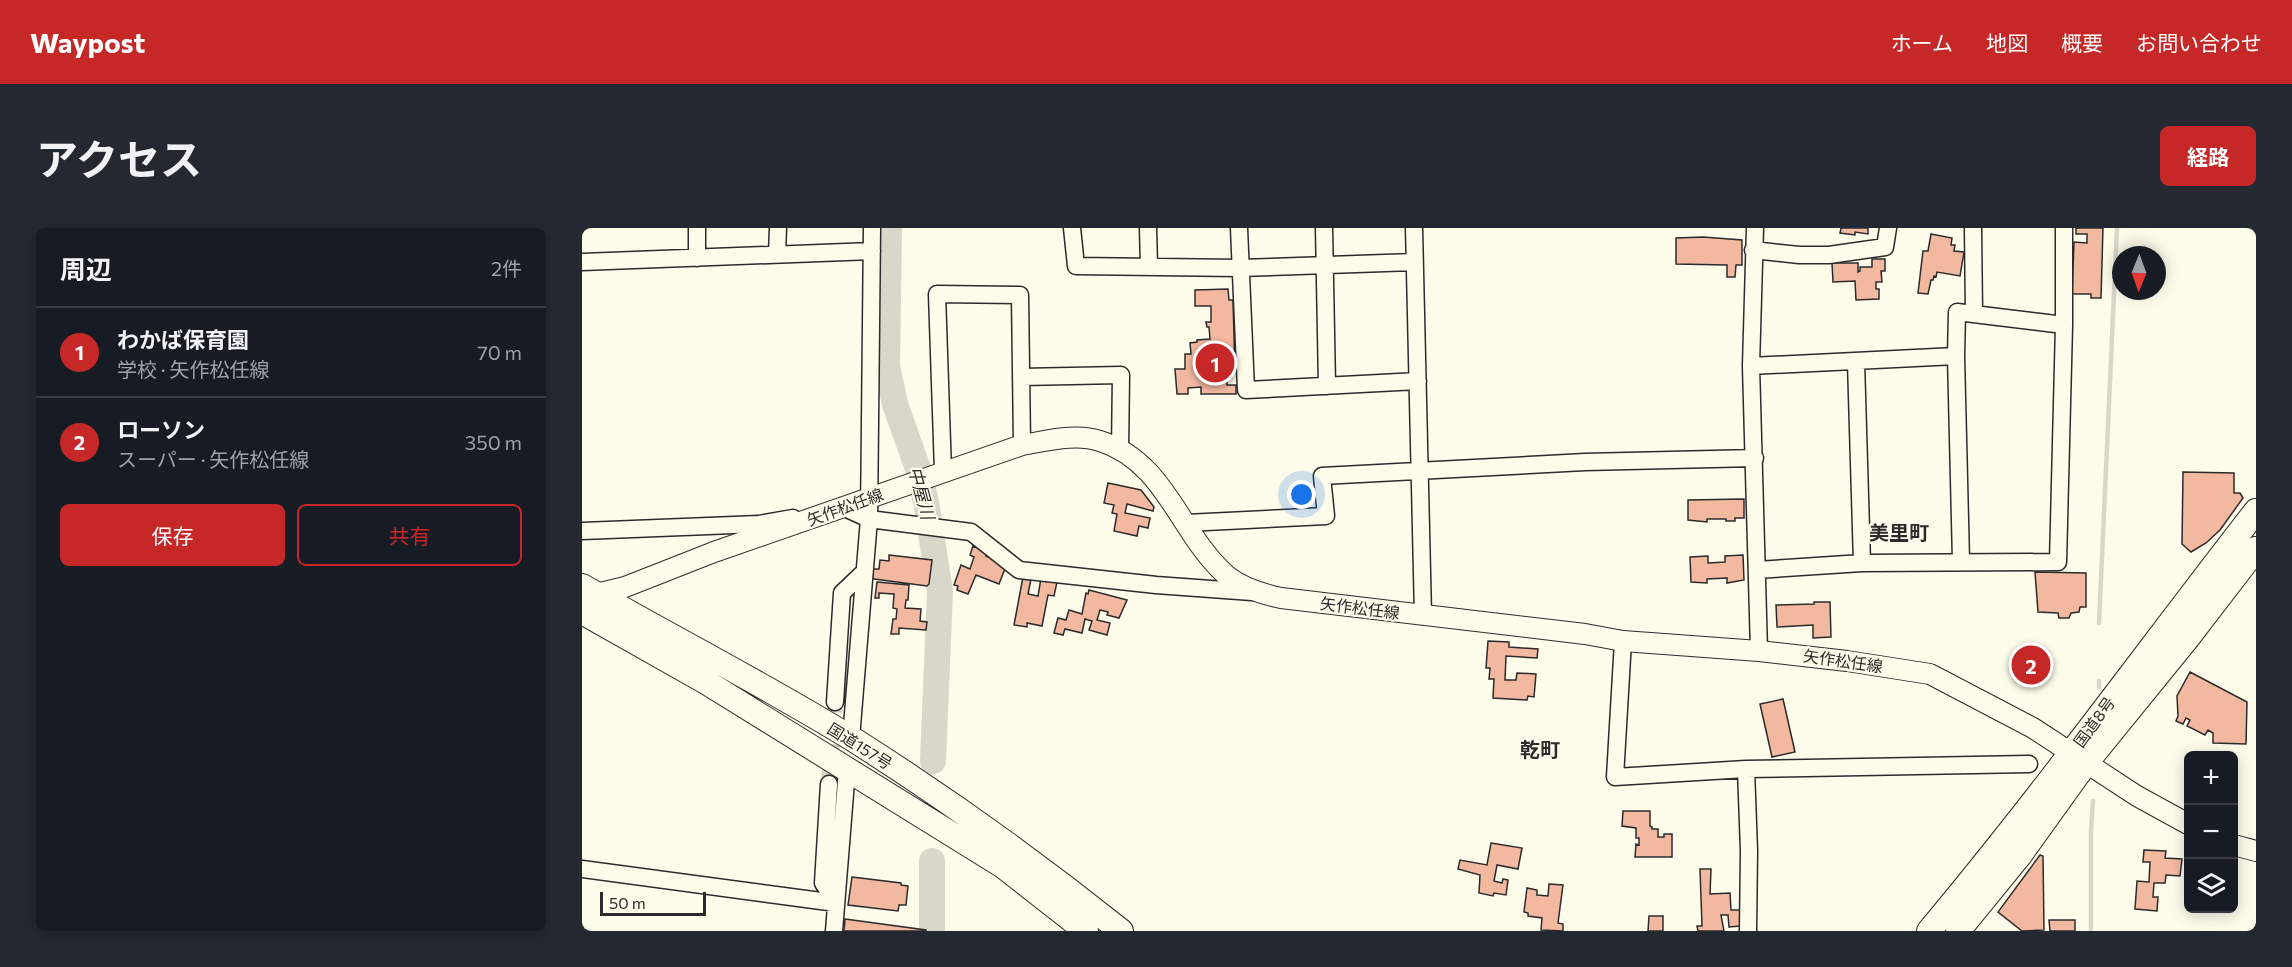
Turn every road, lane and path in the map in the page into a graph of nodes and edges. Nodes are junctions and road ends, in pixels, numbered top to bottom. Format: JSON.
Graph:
{"nodes":[{"id":1,"x":697,"y":228,"type":"edge"},
{"id":2,"x":778,"y":228,"type":"edge"},
{"id":3,"x":873,"y":228,"type":"edge"},
{"id":4,"x":1072,"y":228,"type":"edge"},
{"id":5,"x":1148,"y":228,"type":"edge"},
{"id":6,"x":1239,"y":228,"type":"edge"},
{"id":7,"x":1324,"y":228,"type":"edge"},
{"id":8,"x":1414,"y":228,"type":"edge"},
{"id":9,"x":1755,"y":228,"type":"edge"},
{"id":10,"x":1888,"y":228,"type":"edge"},
{"id":11,"x":1973,"y":228,"type":"edge"},
{"id":12,"x":2064,"y":228,"type":"edge"},
{"id":13,"x":1753,"y":250,"type":"junction"},
{"id":14,"x":872,"y":251,"type":"junction"},
{"id":15,"x":777,"y":254,"type":"junction"},
{"id":16,"x":697,"y":258,"type":"junction"},
{"id":17,"x":582,"y":262,"type":"edge"},
{"id":18,"x":1414,"y":262,"type":"junction"},
{"id":19,"x":1325,"y":265,"type":"junction"},
{"id":20,"x":1149,"y":267,"type":"junction"},
{"id":21,"x":1240,"y":268,"type":"junction"},
{"id":22,"x":1974,"y":314,"type":"junction"},
{"id":23,"x":2064,"y":325,"type":"junction"},
{"id":24,"x":1956,"y":356,"type":"junction"},
{"id":25,"x":1856,"y":362,"type":"junction"},
{"id":26,"x":1751,"y":366,"type":"junction"},
{"id":27,"x":1021,"y":377,"type":"junction"},
{"id":28,"x":1418,"y":381,"type":"junction"},
{"id":29,"x":1327,"y":386,"type":"junction"},
{"id":30,"x":1022,"y":445,"type":"junction"},
{"id":31,"x":1120,"y":450,"type":"junction"},
{"id":32,"x":1755,"y":458,"type":"junction"},
{"id":33,"x":1420,"y":471,"type":"junction"},
{"id":34,"x":939,"y":474,"type":"junction"},
{"id":35,"x":869,"y":498,"type":"junction"},
{"id":36,"x":845,"y":508,"type":"junction"},
{"id":37,"x":2256,"y":511,"type":"edge"},
{"id":38,"x":869,"y":519,"type":"junction"},
{"id":39,"x":1186,"y":523,"type":"junction"},
{"id":40,"x":582,"y":531,"type":"edge"},
{"id":41,"x":2256,"y":549,"type":"edge"},
{"id":42,"x":1961,"y":561,"type":"junction"},
{"id":43,"x":1862,"y":562,"type":"junction"},
{"id":44,"x":1757,"y":570,"type":"junction"},
{"id":45,"x":863,"y":573,"type":"junction"},
{"id":46,"x":1256,"y":592,"type":"junction"},
{"id":47,"x":586,"y":597,"type":"edge"},
{"id":48,"x":1423,"y":616,"type":"junction"},
{"id":49,"x":1623,"y":641,"type":"junction"},
{"id":50,"x":1759,"y":651,"type":"junction"},
{"id":51,"x":835,"y":702,"type":"tunnel mouth"},
{"id":52,"x":850,"y":738,"type":"junction"},
{"id":53,"x":2078,"y":758,"type":"junction"},
{"id":54,"x":2029,"y":764,"type":"dead end"},
{"id":55,"x":1746,"y":769,"type":"junction"},
{"id":56,"x":838,"y":776,"type":"junction"},
{"id":57,"x":2184,"y":822,"type":"edge"},
{"id":58,"x":2238,"y":846,"type":"edge"},
{"id":59,"x":2256,"y":851,"type":"edge"},
{"id":60,"x":582,"y":869,"type":"edge"},
{"id":61,"x":836,"y":903,"type":"junction"},
{"id":62,"x":1965,"y":928,"type":"edge"},
{"id":63,"x":834,"y":931,"type":"edge"},
{"id":64,"x":1086,"y":931,"type":"edge"},
{"id":65,"x":1121,"y":931,"type":"edge"},
{"id":66,"x":1748,"y":931,"type":"edge"},
{"id":67,"x":1929,"y":931,"type":"edge"}],
"edges":[{"from":1,"to":16,"type":"street"},
{"from":2,"to":15,"type":"street"},
{"from":3,"to":14,"type":"street"},
{"from":4,"to":20,"type":"street"},
{"from":5,"to":20,"type":"street"},
{"from":6,"to":21,"type":"street"},
{"from":7,"to":19,"type":"street"},
{"from":8,"to":18,"type":"street"},
{"from":9,"to":13,"type":"street"},
{"from":10,"to":13,"type":"street"},
{"from":11,"to":22,"type":"street"},
{"from":12,"to":23,"type":"street"},
{"from":13,"to":26,"type":"street"},
{"from":14,"to":15,"type":"street"},
{"from":14,"to":35,"type":"street"},
{"from":15,"to":16,"type":"street"},
{"from":16,"to":17,"type":"street"},
{"from":18,"to":19,"type":"street"},
{"from":18,"to":28,"type":"street"},
{"from":19,"to":21,"type":"street"},
{"from":19,"to":29,"type":"street"},
{"from":20,"to":21,"type":"street"},
{"from":21,"to":29,"type":"street"},
{"from":22,"to":23,"type":"street"},
{"from":22,"to":24,"type":"street"},
{"from":23,"to":42,"type":"street"},
{"from":24,"to":25,"type":"street"},
{"from":24,"to":42,"type":"street"},
{"from":25,"to":26,"type":"street"},
{"from":25,"to":43,"type":"street"},
{"from":26,"to":32,"type":"street"},
{"from":27,"to":30,"type":"street"},
{"from":27,"to":31,"type":"street"},
{"from":27,"to":34,"type":"street"},
{"from":28,"to":29,"type":"street"},
{"from":28,"to":33,"type":"street"},
{"from":30,"to":31,"type":"main road","name":"矢作松任線"},
{"from":30,"to":34,"type":"main road","name":"矢作松任線"},
{"from":31,"to":39,"type":"main road","name":"矢作松任線"},
{"from":32,"to":33,"type":"street"},
{"from":32,"to":44,"type":"street"},
{"from":33,"to":39,"type":"street"},
{"from":33,"to":48,"type":"street"},
{"from":34,"to":35,"type":"main road","name":"矢作松任線"},
{"from":35,"to":36,"type":"main road","name":"矢作松任線"},
{"from":35,"to":38,"type":"street"},
{"from":36,"to":38,"type":"street"},
{"from":36,"to":40,"type":"street"},
{"from":36,"to":47,"type":"main road","name":"矢作松任線"},
{"from":37,"to":53,"type":"highway","name":"国道8号"},
{"from":38,"to":45,"type":"street"},
{"from":38,"to":46,"type":"street"},
{"from":39,"to":46,"type":"main road","name":"矢作松任線"},
{"from":41,"to":53,"type":"highway","name":"国道8号"},
{"from":42,"to":43,"type":"street"},
{"from":43,"to":44,"type":"street"},
{"from":44,"to":50,"type":"street"},
{"from":45,"to":51,"type":"street"},
{"from":45,"to":52,"type":"street"},
{"from":46,"to":48,"type":"main road","name":"矢作松任線"},
{"from":47,"to":52,"type":"highway","name":"国道157号"},
{"from":47,"to":56,"type":"highway","name":"国道157号"},
{"from":48,"to":49,"type":"main road","name":"矢作松任線"},
{"from":49,"to":50,"type":"main road","name":"矢作松任線"},
{"from":49,"to":55,"type":"street"},
{"from":50,"to":53,"type":"main road","name":"矢作松任線"},
{"from":52,"to":65,"type":"highway","name":"国道157号"},
{"from":53,"to":57,"type":"main road","name":"矢作松任線"},
{"from":53,"to":62,"type":"highway","name":"国道8号"},
{"from":53,"to":67,"type":"highway","name":"国道8号"},
{"from":54,"to":55,"type":"street"},
{"from":55,"to":66,"type":"street"},
{"from":56,"to":61,"type":"street"},
{"from":56,"to":61,"type":"street"},
{"from":56,"to":64,"type":"highway","name":"国道157号"},
{"from":58,"to":59,"type":"main road"},
{"from":60,"to":61,"type":"street"},
{"from":61,"to":63,"type":"street"}]}
